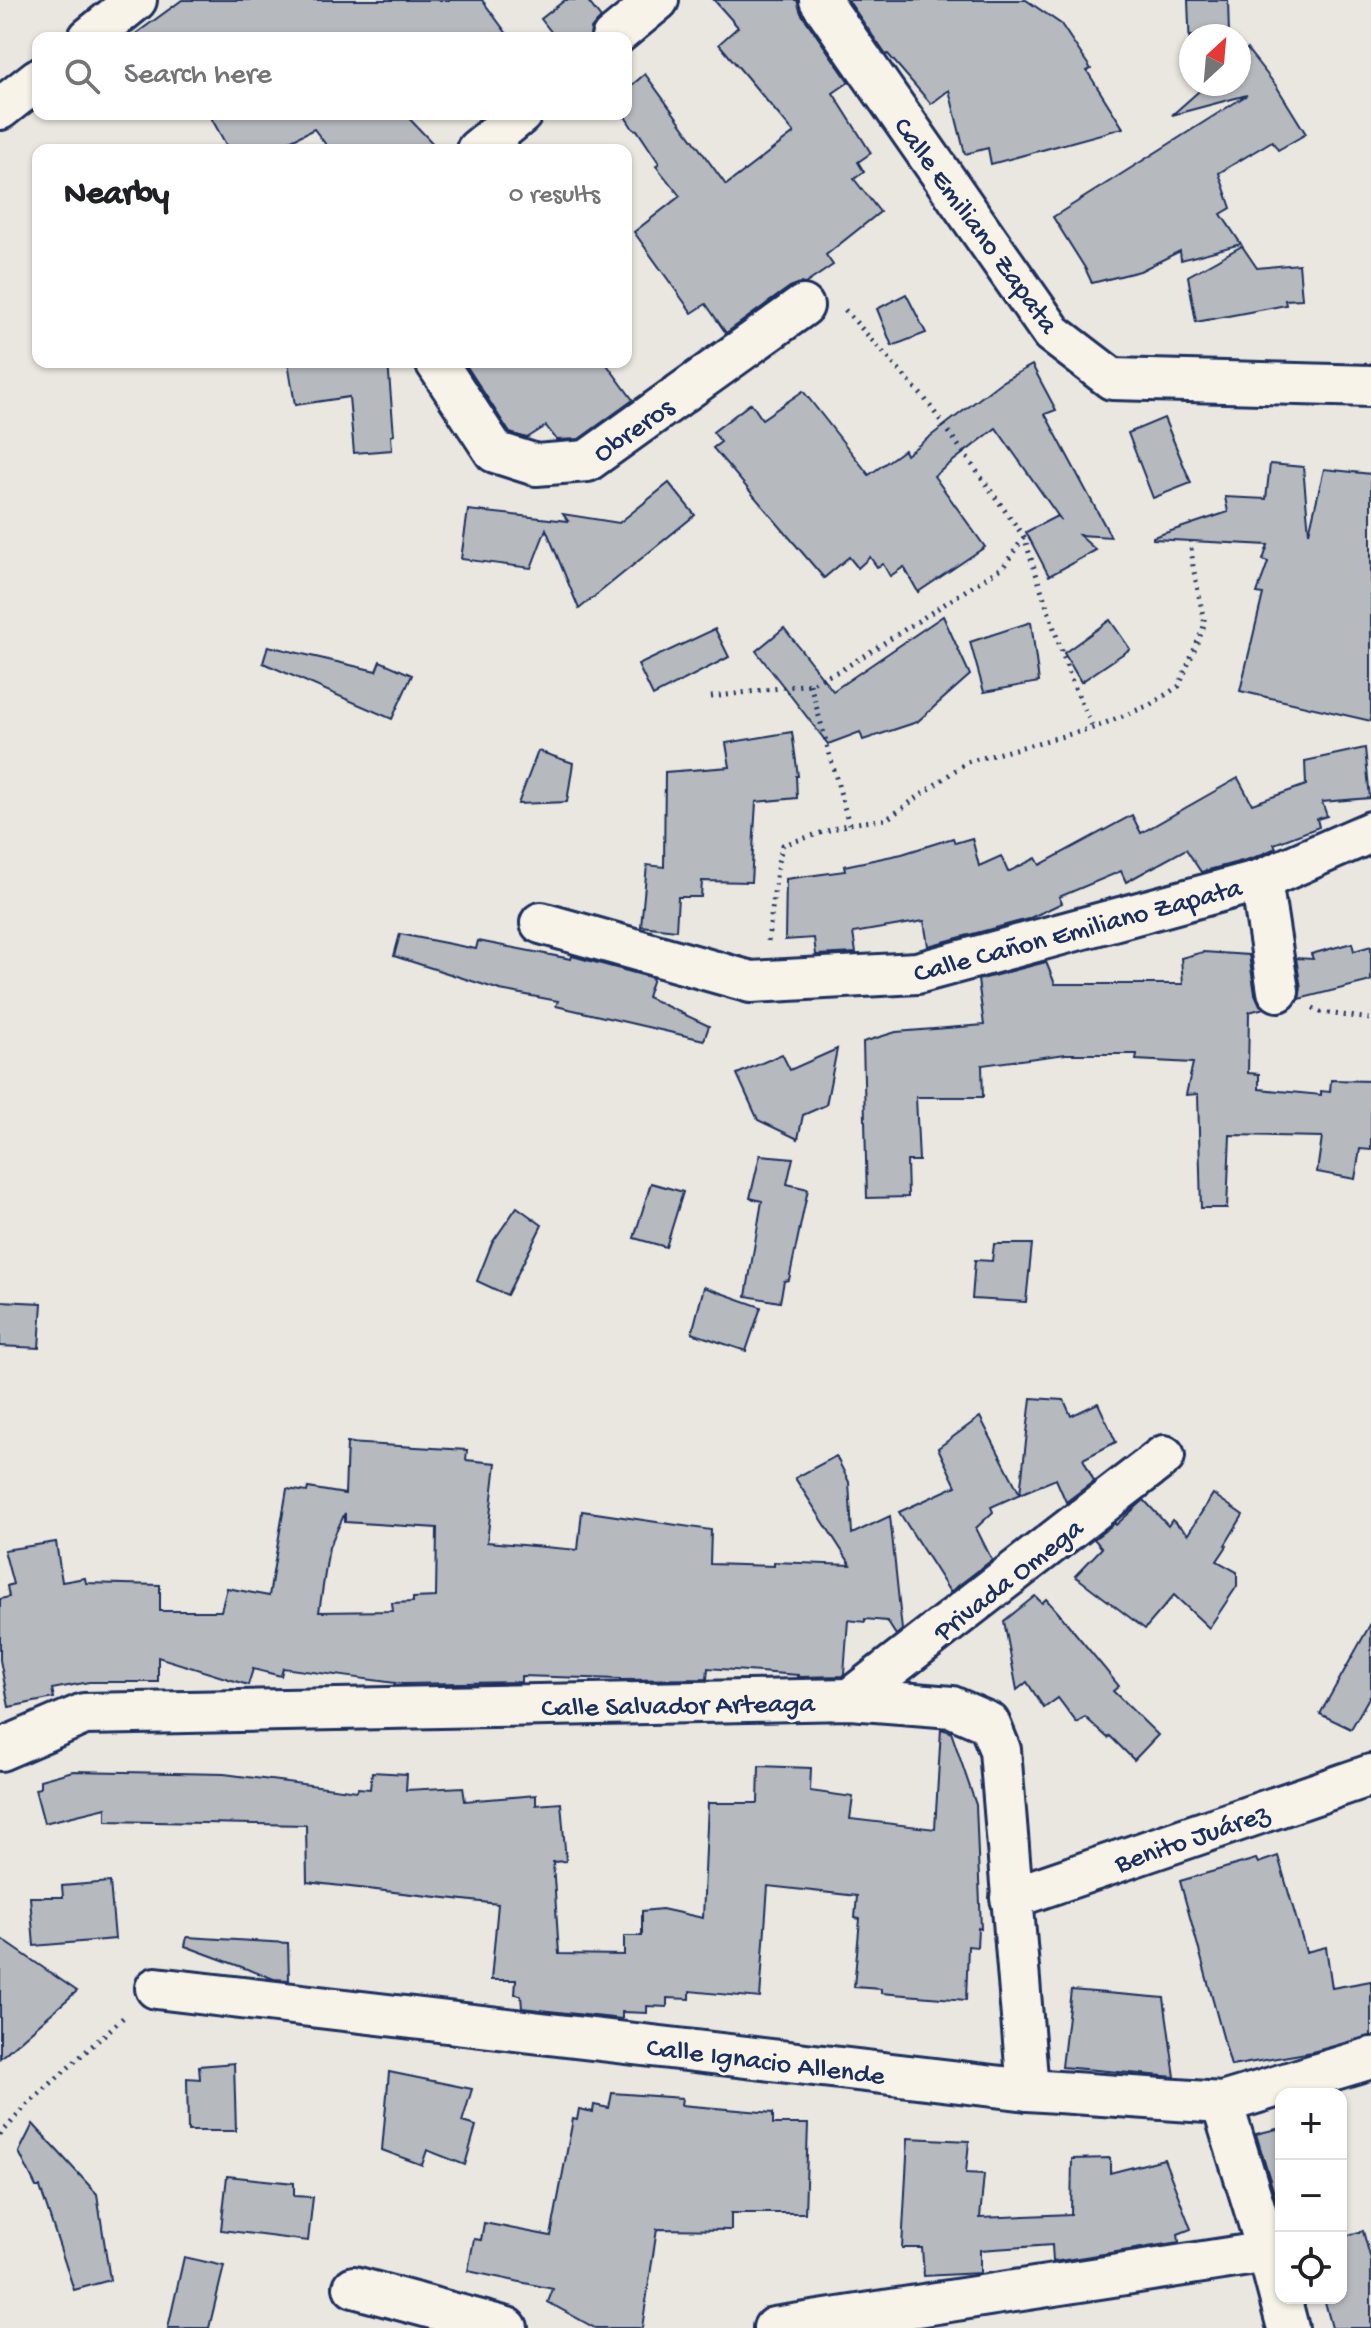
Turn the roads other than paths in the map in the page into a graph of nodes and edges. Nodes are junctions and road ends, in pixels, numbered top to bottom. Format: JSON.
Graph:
{"nodes":[{"id":1,"x":136,"y":0,"type":"edge"},
{"id":2,"x":658,"y":0,"type":"edge"},
{"id":3,"x":820,"y":0,"type":"edge"},
{"id":4,"x":96,"y":32,"type":"edge"},
{"id":5,"x":619,"y":32,"type":"edge"},
{"id":6,"x":32,"y":84,"type":"edge"},
{"id":7,"x":0,"y":109,"type":"edge"},
{"id":8,"x":514,"y":120,"type":"edge"},
{"id":9,"x":484,"y":144,"type":"edge"},
{"id":10,"x":803,"y":306,"type":"road end"},
{"id":11,"x":440,"y":368,"type":"edge"},
{"id":12,"x":1371,"y":386,"type":"edge"},
{"id":13,"x":1371,"y":832,"type":"edge"},
{"id":14,"x":1261,"y":880,"type":"junction"},
{"id":15,"x":541,"y":923,"type":"dead end"},
{"id":16,"x":1278,"y":991,"type":"road end"},
{"id":17,"x":1164,"y":1456,"type":"dead end"},
{"id":18,"x":850,"y":1699,"type":"junction"},
{"id":19,"x":0,"y":1750,"type":"edge"},
{"id":20,"x":1371,"y":1775,"type":"edge"},
{"id":21,"x":1011,"y":1898,"type":"junction"},
{"id":22,"x":156,"y":1988,"type":"road end"},
{"id":23,"x":1371,"y":2058,"type":"edge"},
{"id":24,"x":1028,"y":2090,"type":"junction"},
{"id":25,"x":1222,"y":2103,"type":"junction"},
{"id":26,"x":1268,"y":2252,"type":"junction"},
{"id":27,"x":354,"y":2287,"type":"dead end"},
{"id":28,"x":507,"y":2328,"type":"edge"},
{"id":29,"x":774,"y":2328,"type":"edge"},
{"id":30,"x":1288,"y":2328,"type":"edge"}],
"edges":[{"from":1,"to":4,"type":"street"},
{"from":2,"to":5,"type":"street"},
{"from":3,"to":12,"type":"street","name":"Calle Emiliano Zapata"},
{"from":6,"to":7,"type":"street"},
{"from":8,"to":9,"type":"street"},
{"from":10,"to":11,"type":"street","name":"Obreros"},
{"from":13,"to":14,"type":"street","name":"Calle Cañon Emiliano Zapata"},
{"from":14,"to":15,"type":"street","name":"Calle Cañon Emiliano Zapata"},
{"from":14,"to":16,"type":"street"},
{"from":17,"to":18,"type":"street","name":"Privada Omega"},
{"from":18,"to":19,"type":"street","name":"Calle Salvador Arteaga"},
{"from":18,"to":21,"type":"street","name":"Calle Salvador Arteaga"},
{"from":20,"to":21,"type":"street","name":"Benito Juárez"},
{"from":21,"to":24,"type":"street","name":"Calle Salvador Arteaga"},
{"from":22,"to":24,"type":"street","name":"Calle Ignacio Allende"},
{"from":23,"to":25,"type":"street","name":"Calle Ignacio Allende"},
{"from":24,"to":25,"type":"street","name":"Calle Ignacio Allende"},
{"from":25,"to":26,"type":"street"},
{"from":26,"to":29,"type":"street"},
{"from":26,"to":30,"type":"street"},
{"from":27,"to":28,"type":"street"}]}
